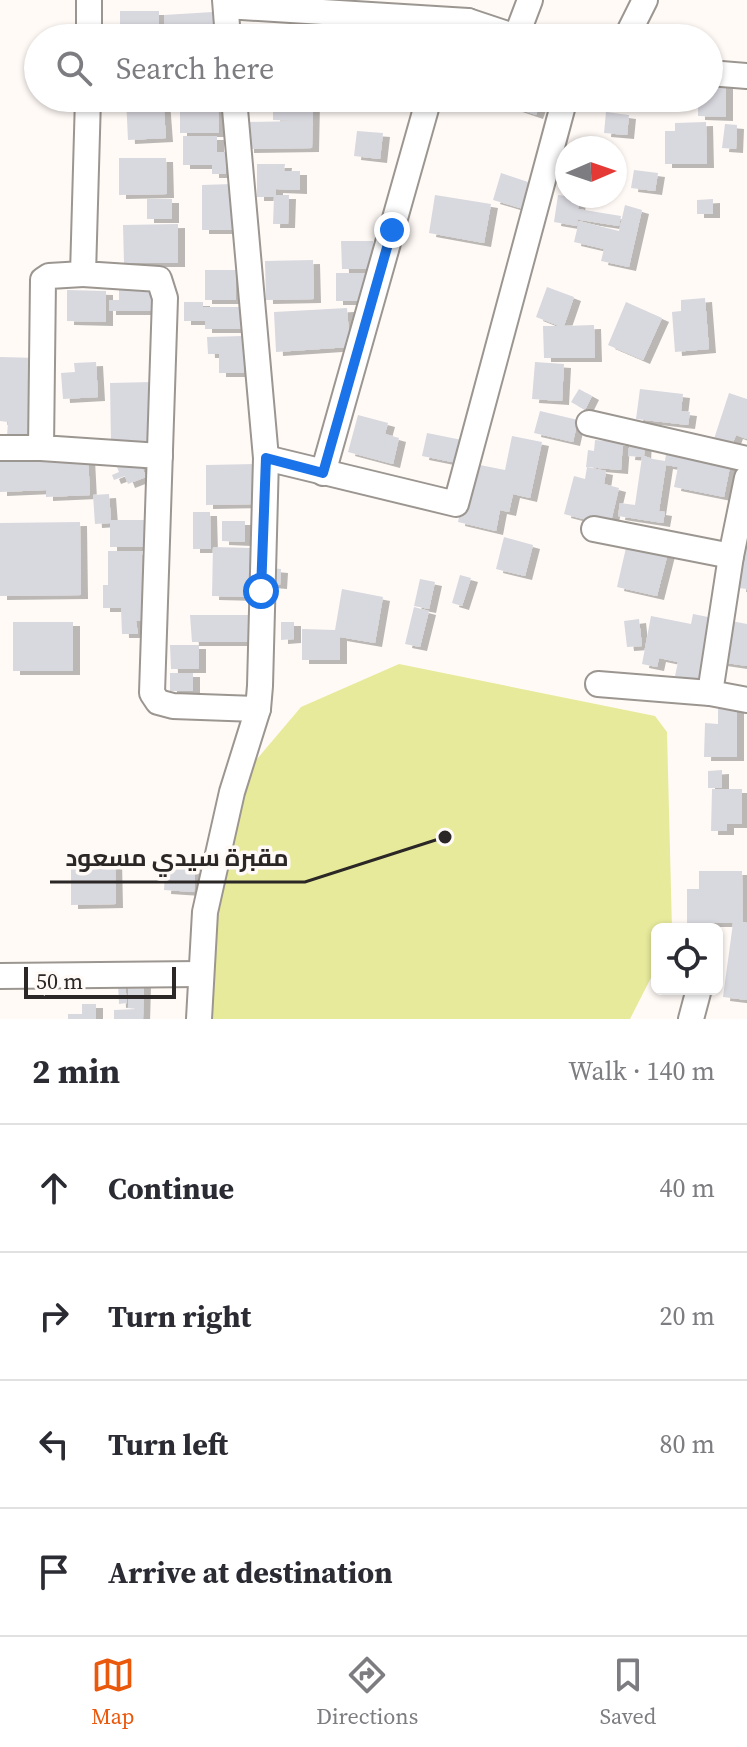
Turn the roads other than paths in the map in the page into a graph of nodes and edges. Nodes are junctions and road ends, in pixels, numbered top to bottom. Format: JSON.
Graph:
{"nodes":[{"id":1,"x":89,"y":0,"type":"edge"},
{"id":2,"x":530,"y":0,"type":"edge"},
{"id":3,"x":645,"y":0,"type":"edge"},
{"id":4,"x":225,"y":3,"type":"edge"},
{"id":5,"x":468,"y":21,"type":"junction"},
{"id":6,"x":89,"y":24,"type":"edge"},
{"id":7,"x":227,"y":24,"type":"edge"},
{"id":8,"x":462,"y":24,"type":"edge"},
{"id":9,"x":477,"y":24,"type":"edge"},
{"id":10,"x":522,"y":24,"type":"edge"},
{"id":11,"x":633,"y":24,"type":"edge"},
{"id":12,"x":723,"y":74,"type":"edge"},
{"id":13,"x":747,"y":76,"type":"edge"},
{"id":14,"x":88,"y":112,"type":"edge"},
{"id":15,"x":235,"y":112,"type":"edge"},
{"id":16,"x":425,"y":112,"type":"edge"},
{"id":17,"x":561,"y":112,"type":"edge"},
{"id":18,"x":83,"y":274,"type":"junction"},
{"id":19,"x":589,"y":423,"type":"dead end"},
{"id":20,"x":0,"y":448,"type":"edge"},
{"id":21,"x":41,"y":448,"type":"junction"},
{"id":22,"x":160,"y":456,"type":"junction"},
{"id":23,"x":266,"y":458,"type":"junction"},
{"id":24,"x":747,"y":459,"type":"edge"},
{"id":25,"x":323,"y":473,"type":"junction"},
{"id":26,"x":747,"y":478,"type":"edge"},
{"id":27,"x":594,"y":529,"type":"dead end"},
{"id":28,"x":731,"y":556,"type":"junction"},
{"id":29,"x":598,"y":684,"type":"dead end"},
{"id":30,"x":710,"y":693,"type":"junction"},
{"id":31,"x":747,"y":700,"type":"edge"},
{"id":32,"x":258,"y":709,"type":"junction"},
{"id":33,"x":200,"y":974,"type":"junction"},
{"id":34,"x":0,"y":976,"type":"edge"},
{"id":35,"x":697,"y":995,"type":"edge"},
{"id":36,"x":199,"y":1019,"type":"edge"},
{"id":37,"x":691,"y":1019,"type":"edge"}],
"edges":[{"from":1,"to":6,"type":"street"},
{"from":2,"to":10,"type":"street"},
{"from":3,"to":11,"type":"street"},
{"from":4,"to":5,"type":"street"},
{"from":4,"to":7,"type":"street"},
{"from":5,"to":8,"type":"street"},
{"from":5,"to":9,"type":"street"},
{"from":12,"to":13,"type":"street"},
{"from":14,"to":18,"type":"street"},
{"from":15,"to":23,"type":"street"},
{"from":16,"to":25,"type":"street"},
{"from":17,"to":25,"type":"street"},
{"from":18,"to":21,"type":"street"},
{"from":18,"to":22,"type":"street"},
{"from":19,"to":24,"type":"street"},
{"from":20,"to":21,"type":"street"},
{"from":21,"to":22,"type":"street"},
{"from":22,"to":32,"type":"street"},
{"from":23,"to":25,"type":"street"},
{"from":23,"to":32,"type":"street"},
{"from":26,"to":28,"type":"street"},
{"from":27,"to":28,"type":"street"},
{"from":28,"to":30,"type":"street"},
{"from":29,"to":30,"type":"street"},
{"from":30,"to":31,"type":"street"},
{"from":32,"to":33,"type":"street"},
{"from":33,"to":34,"type":"street"},
{"from":33,"to":36,"type":"street"},
{"from":35,"to":37,"type":"street"}]}
